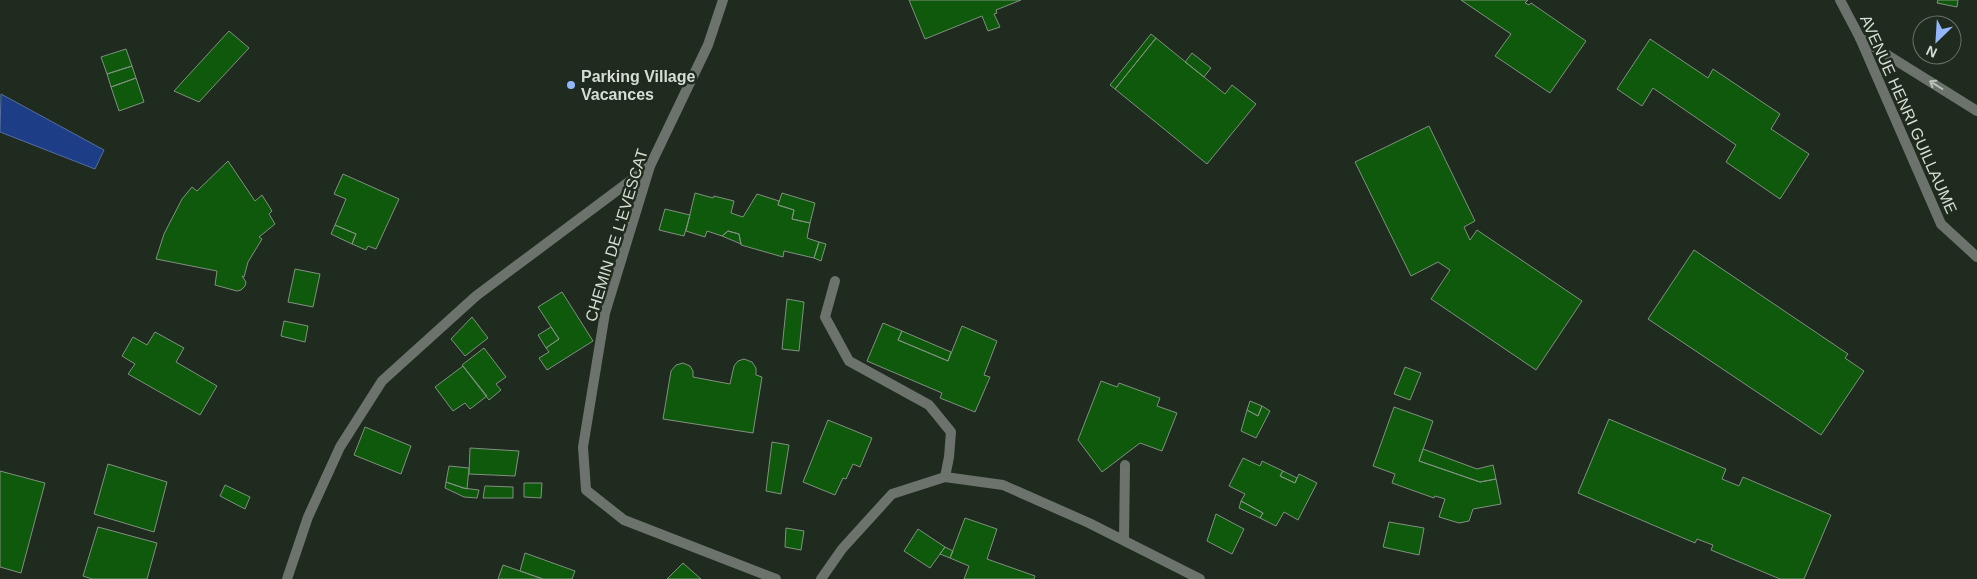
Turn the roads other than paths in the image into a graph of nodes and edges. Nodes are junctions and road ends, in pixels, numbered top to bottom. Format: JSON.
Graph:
{"nodes":[{"id":1,"x":723,"y":0,"type":"edge"},
{"id":2,"x":1840,"y":0,"type":"edge"},
{"id":3,"x":1860,"y":38,"type":"junction"},
{"id":4,"x":1977,"y":110,"type":"edge"},
{"id":5,"x":650,"y":166,"type":"junction"},
{"id":6,"x":1977,"y":256,"type":"edge"},
{"id":7,"x":835,"y":281,"type":"dead end"},
{"id":8,"x":1125,"y":465,"type":"dead end"},
{"id":9,"x":944,"y":477,"type":"junction"},
{"id":10,"x":1124,"y":540,"type":"junction"},
{"id":11,"x":287,"y":579,"type":"edge"},
{"id":12,"x":776,"y":579,"type":"edge"},
{"id":13,"x":821,"y":579,"type":"edge"},
{"id":14,"x":1200,"y":579,"type":"edge"}],
"edges":[{"from":1,"to":5,"type":"street","name":"CHEMIN DE L'EVESCAT"},
{"from":2,"to":3,"type":"street","name":"AVENUE HENRI GUILLAUME"},
{"from":4,"to":3,"type":"street","one_way":true},
{"from":3,"to":6,"type":"street","name":"AVENUE HENRI GUILLAUME"},
{"from":5,"to":11,"type":"street"},
{"from":5,"to":12,"type":"street","name":"CHEMIN DE L'EVESCAT"},
{"from":7,"to":9,"type":"street"},
{"from":8,"to":10,"type":"street"},
{"from":9,"to":10,"type":"street"},
{"from":9,"to":13,"type":"street"},
{"from":10,"to":14,"type":"street"}]}
